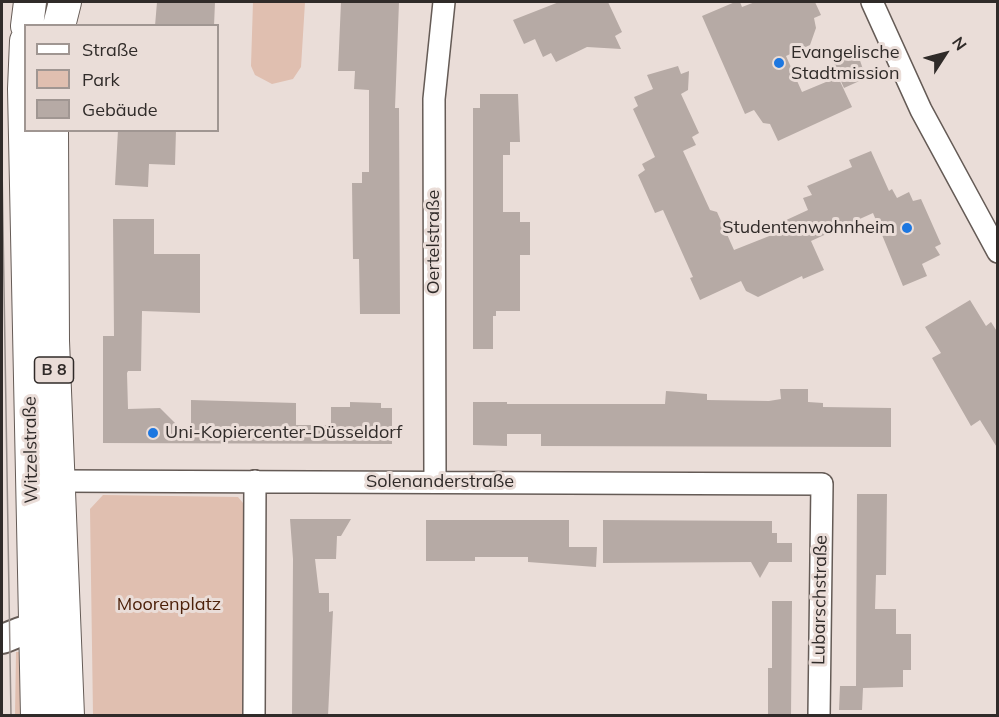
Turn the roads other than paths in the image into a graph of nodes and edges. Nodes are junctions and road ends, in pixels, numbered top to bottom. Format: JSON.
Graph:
{"nodes":[{"id":1,"x":64,"y":2,"type":"edge"},
{"id":2,"x":444,"y":2,"type":"edge"},
{"id":3,"x":872,"y":2,"type":"edge"},
{"id":4,"x":59,"y":24,"type":"edge"},
{"id":5,"x":25,"y":132,"type":"edge"},
{"id":6,"x":52,"y":132,"type":"edge"},
{"id":7,"x":998,"y":252,"type":"edge"},
{"id":8,"x":58,"y":481,"type":"junction"},
{"id":9,"x":255,"y":481,"type":"junction"},
{"id":10,"x":435,"y":482,"type":"junction"},
{"id":11,"x":822,"y":484,"type":"joint"},
{"id":12,"x":35,"y":627,"type":"junction"},
{"id":13,"x":2,"y":639,"type":"edge"},
{"id":14,"x":65,"y":658,"type":"junction"},
{"id":15,"x":37,"y":716,"type":"edge"},
{"id":16,"x":68,"y":716,"type":"edge"},
{"id":17,"x":254,"y":716,"type":"edge"},
{"id":18,"x":819,"y":716,"type":"edge"}],
"edges":[{"from":1,"to":4,"type":"main road"},
{"from":2,"to":10,"type":"street","name":"Oertelstraße"},
{"from":3,"to":7,"type":"street"},
{"from":5,"to":12,"type":"main road","name":"Witzelstraße","number":"B 8"},
{"from":6,"to":8,"type":"main road","name":"Witzelstraße","number":"B 8"},
{"from":8,"to":9,"type":"street","name":"Solenanderstraße"},
{"from":8,"to":14,"type":"main road","name":"Witzelstraße","number":"B 8"},
{"from":9,"to":10,"type":"street","name":"Solenanderstraße"},
{"from":9,"to":17,"type":"street"},
{"from":10,"to":11,"type":"street","name":"Solenanderstraße"},
{"from":11,"to":18,"type":"street","name":"Lubarschstraße"},
{"from":12,"to":13,"type":"street"},
{"from":12,"to":14,"type":"street"},
{"from":12,"to":15,"type":"main road","name":"Witzelstraße","number":"B 8"},
{"from":14,"to":16,"type":"main road","name":"Witzelstraße","number":"B 8"}]}
